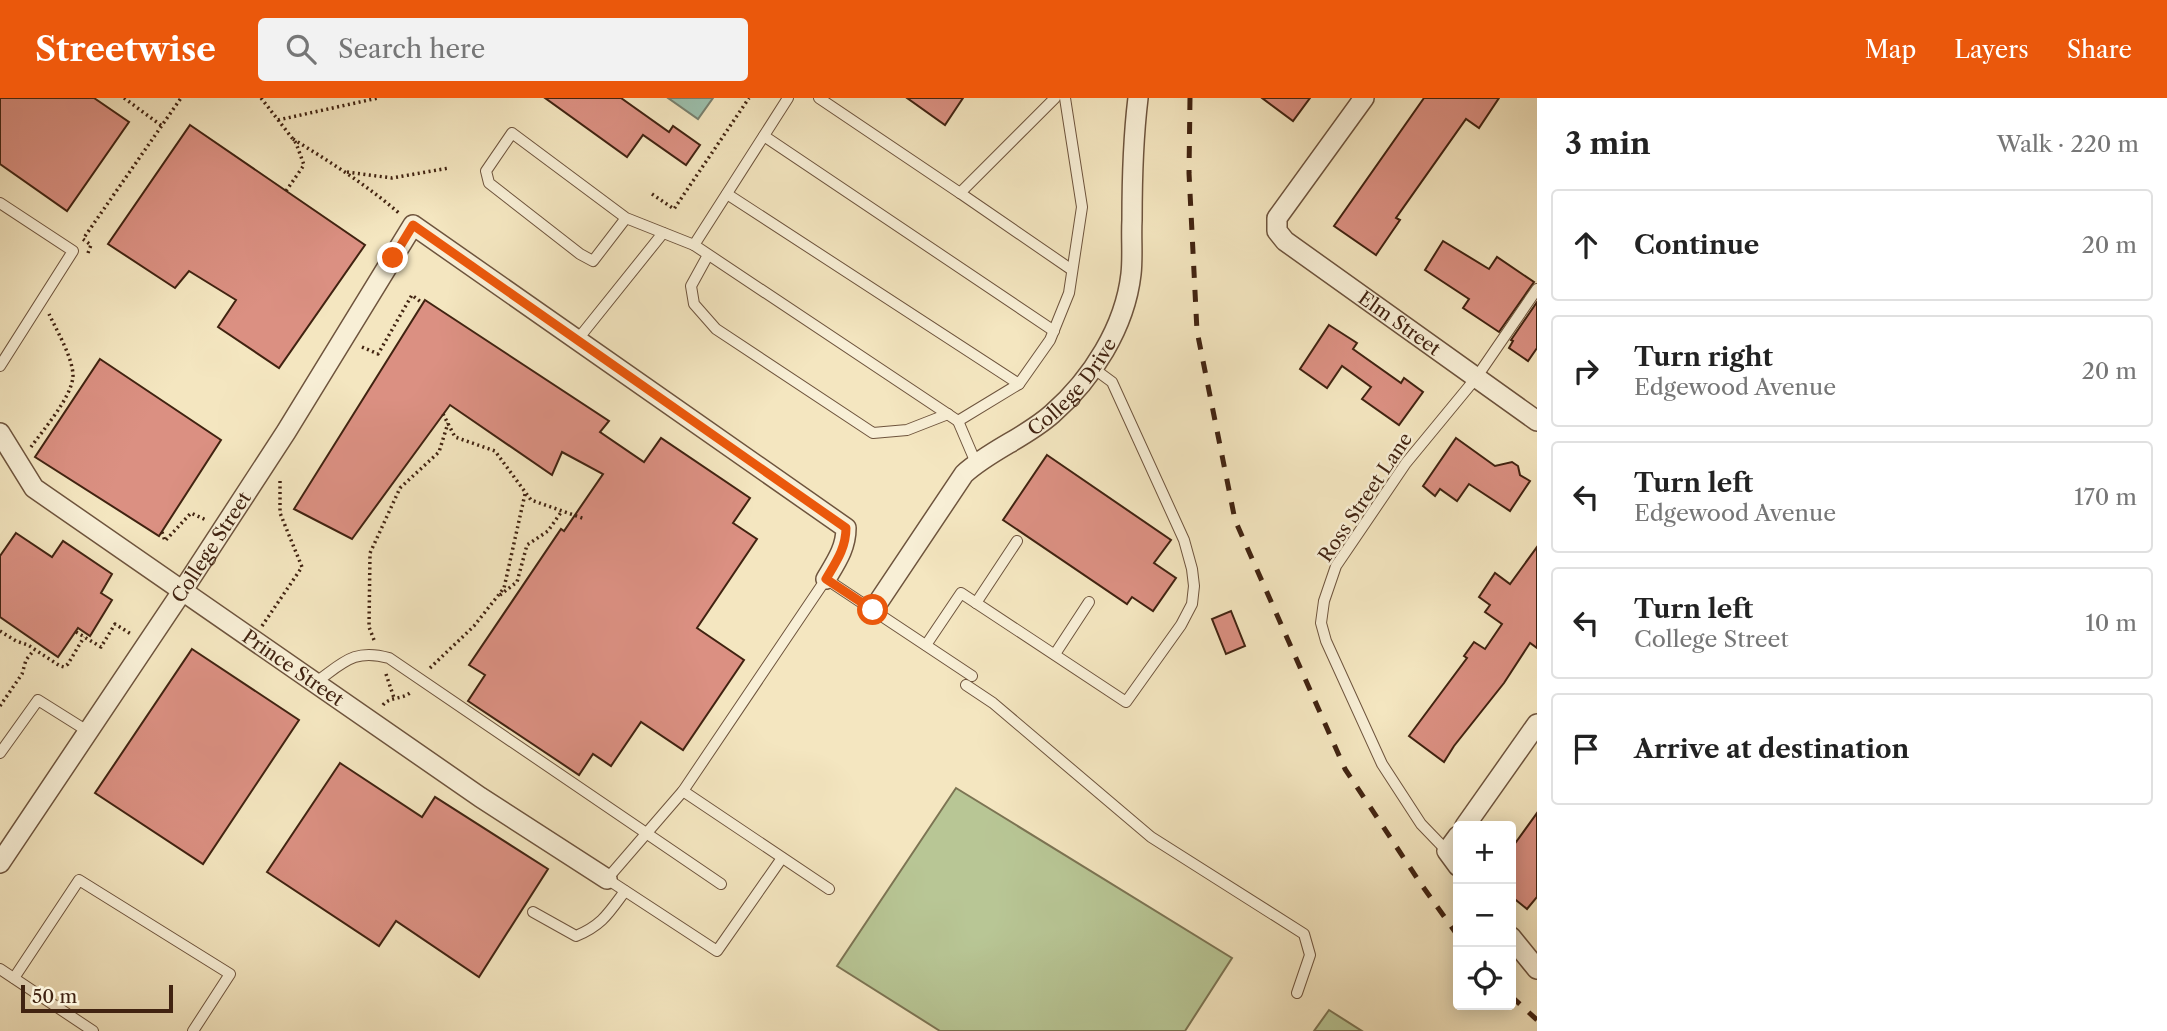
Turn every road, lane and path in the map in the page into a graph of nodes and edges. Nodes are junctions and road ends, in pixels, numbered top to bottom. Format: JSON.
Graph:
{"nodes":[{"id":1,"x":124,"y":98,"type":"edge"},
{"id":2,"x":181,"y":98,"type":"edge"},
{"id":3,"x":261,"y":98,"type":"edge"},
{"id":4,"x":378,"y":98,"type":"edge"},
{"id":5,"x":749,"y":98,"type":"edge"},
{"id":6,"x":788,"y":98,"type":"edge"},
{"id":7,"x":819,"y":98,"type":"edge"},
{"id":8,"x":1055,"y":98,"type":"edge"},
{"id":9,"x":1065,"y":98,"type":"edge"},
{"id":10,"x":1138,"y":98,"type":"edge"},
{"id":11,"x":1364,"y":98,"type":"edge"},
{"id":12,"x":278,"y":120,"type":"junction"},
{"id":13,"x":162,"y":125,"type":"junction"},
{"id":14,"x":764,"y":136,"type":"junction"},
{"id":15,"x":293,"y":139,"type":"junction"},
{"id":16,"x":449,"y":168,"type":"dead end"},
{"id":17,"x":345,"y":172,"type":"junction"},
{"id":18,"x":286,"y":191,"type":"dead end"},
{"id":19,"x":960,"y":193,"type":"junction"},
{"id":20,"x":652,"y":194,"type":"dead end"},
{"id":21,"x":727,"y":194,"type":"junction"},
{"id":22,"x":0,"y":203,"type":"edge"},
{"id":23,"x":626,"y":218,"type":"junction"},
{"id":24,"x":413,"y":225,"type":"junction"},
{"id":25,"x":663,"y":233,"type":"junction"},
{"id":26,"x":694,"y":245,"type":"junction"},
{"id":27,"x":708,"y":255,"type":"junction"},
{"id":28,"x":85,"y":257,"type":"dead end"},
{"id":29,"x":1072,"y":270,"type":"junction"},
{"id":30,"x":1537,"y":289,"type":"edge"},
{"id":31,"x":422,"y":303,"type":"dead end"},
{"id":32,"x":48,"y":310,"type":"dead end"},
{"id":33,"x":1054,"y":331,"type":"junction"},
{"id":34,"x":344,"y":338,"type":"junction"},
{"id":35,"x":578,"y":339,"type":"junction"},
{"id":36,"x":0,"y":366,"type":"edge"},
{"id":37,"x":1093,"y":368,"type":"junction"},
{"id":38,"x":1476,"y":378,"type":"junction"},
{"id":39,"x":1019,"y":384,"type":"junction"},
{"id":40,"x":443,"y":414,"type":"dead end"},
{"id":41,"x":947,"y":414,"type":"junction"},
{"id":42,"x":958,"y":421,"type":"junction"},
{"id":43,"x":1537,"y":421,"type":"edge"},
{"id":44,"x":448,"y":423,"type":"junction"},
{"id":45,"x":0,"y":433,"type":"edge"},
{"id":46,"x":24,"y":441,"type":"dead end"},
{"id":47,"x":976,"y":463,"type":"junction"},
{"id":48,"x":282,"y":469,"type":"dead end"},
{"id":49,"x":526,"y":494,"type":"junction"},
{"id":50,"x":562,"y":511,"type":"junction"},
{"id":51,"x":585,"y":519,"type":"dead end"},
{"id":52,"x":223,"y":530,"type":"junction"},
{"id":53,"x":162,"y":532,"type":"dead end"},
{"id":54,"x":1017,"y":541,"type":"dead end"},
{"id":55,"x":826,"y":579,"type":"junction"},
{"id":56,"x":183,"y":590,"type":"junction"},
{"id":57,"x":495,"y":598,"type":"junction"},
{"id":58,"x":1088,"y":602,"type":"dead end"},
{"id":59,"x":976,"y":603,"type":"junction"},
{"id":60,"x":873,"y":610,"type":"junction"},
{"id":61,"x":139,"y":626,"type":"dead end"},
{"id":62,"x":0,"y":631,"type":"edge"},
{"id":63,"x":76,"y":632,"type":"dead end"},
{"id":64,"x":84,"y":637,"type":"junction"},
{"id":65,"x":253,"y":639,"type":"junction"},
{"id":66,"x":926,"y":645,"type":"junction"},
{"id":67,"x":34,"y":650,"type":"junction"},
{"id":68,"x":1055,"y":654,"type":"junction"},
{"id":69,"x":379,"y":655,"type":"junction"},
{"id":70,"x":420,"y":681,"type":"junction"},
{"id":71,"x":316,"y":682,"type":"junction"},
{"id":72,"x":394,"y":698,"type":"junction"},
{"id":73,"x":0,"y":706,"type":"edge"},
{"id":74,"x":371,"y":721,"type":"junction"},
{"id":75,"x":1537,"y":724,"type":"edge"},
{"id":76,"x":89,"y":732,"type":"junction"},
{"id":77,"x":0,"y":753,"type":"edge"},
{"id":78,"x":683,"y":791,"type":"junction"},
{"id":79,"x":1469,"y":821,"type":"edge"},
{"id":80,"x":648,"y":832,"type":"junction"},
{"id":81,"x":1453,"y":849,"type":"edge"},
{"id":82,"x":782,"y":858,"type":"junction"},
{"id":83,"x":0,"y":863,"type":"edge"},
{"id":84,"x":607,"y":879,"type":"junction"},
{"id":85,"x":721,"y":884,"type":"dead end"},
{"id":86,"x":829,"y":888,"type":"dead end"},
{"id":87,"x":625,"y":891,"type":"junction"},
{"id":88,"x":533,"y":912,"type":"dead end"},
{"id":89,"x":1516,"y":943,"type":"edge"},
{"id":90,"x":0,"y":968,"type":"edge"},
{"id":91,"x":1537,"y":968,"type":"edge"},
{"id":92,"x":14,"y":978,"type":"junction"},
{"id":93,"x":1297,"y":993,"type":"dead end"},
{"id":94,"x":93,"y":1031,"type":"edge"},
{"id":95,"x":193,"y":1031,"type":"edge"}],
"edges":[{"from":1,"to":13,"type":"path"},
{"from":2,"to":13,"type":"path"},
{"from":3,"to":12,"type":"path"},
{"from":4,"to":12,"type":"path"},
{"from":5,"to":20,"type":"path"},
{"from":6,"to":14,"type":"lane"},
{"from":7,"to":19,"type":"lane"},
{"from":8,"to":19,"type":"lane"},
{"from":9,"to":29,"type":"lane"},
{"from":10,"to":37,"type":"street","name":"College Drive"},
{"from":11,"to":38,"type":"street","name":"Elm Street"},
{"from":12,"to":15,"type":"path"},
{"from":13,"to":28,"type":"path"},
{"from":14,"to":21,"type":"lane"},
{"from":14,"to":33,"type":"lane"},
{"from":15,"to":17,"type":"path"},
{"from":15,"to":18,"type":"path"},
{"from":16,"to":17,"type":"path"},
{"from":17,"to":24,"type":"path"},
{"from":19,"to":29,"type":"lane"},
{"from":21,"to":26,"type":"lane"},
{"from":21,"to":39,"type":"lane"},
{"from":22,"to":36,"type":"lane"},
{"from":23,"to":23,"type":"lane"},
{"from":23,"to":25,"type":"lane"},
{"from":24,"to":34,"type":"street","name":"College Street"},
{"from":24,"to":35,"type":"street"},
{"from":25,"to":26,"type":"lane"},
{"from":25,"to":35,"type":"lane"},
{"from":26,"to":27,"type":"lane"},
{"from":27,"to":41,"type":"lane"},
{"from":27,"to":41,"type":"lane"},
{"from":29,"to":33,"type":"lane"},
{"from":30,"to":38,"type":"lane","name":"Ross Street Lane"},
{"from":31,"to":34,"type":"path"},
{"from":32,"to":46,"type":"path"},
{"from":33,"to":39,"type":"lane"},
{"from":34,"to":52,"type":"street","name":"College Street"},
{"from":35,"to":55,"type":"street"},
{"from":37,"to":47,"type":"street","name":"College Drive"},
{"from":37,"to":68,"type":"lane"},
{"from":38,"to":43,"type":"street","name":"Elm Street"},
{"from":38,"to":81,"type":"lane","name":"Ross Street Lane"},
{"from":39,"to":42,"type":"lane"},
{"from":40,"to":44,"type":"path"},
{"from":41,"to":42,"type":"lane"},
{"from":42,"to":47,"type":"lane"},
{"from":44,"to":49,"type":"path"},
{"from":44,"to":69,"type":"path"},
{"from":45,"to":56,"type":"street","name":"Prince Street"},
{"from":47,"to":60,"type":"street","name":"College Drive"},
{"from":48,"to":65,"type":"path"},
{"from":49,"to":50,"type":"path"},
{"from":49,"to":57,"type":"path"},
{"from":50,"to":51,"type":"path"},
{"from":50,"to":57,"type":"path"},
{"from":52,"to":53,"type":"path"},
{"from":52,"to":56,"type":"street","name":"College Street"},
{"from":54,"to":59,"type":"lane"},
{"from":55,"to":60,"type":"lane"},
{"from":55,"to":78,"type":"lane"},
{"from":56,"to":65,"type":"street","name":"Prince Street"},
{"from":56,"to":76,"type":"street","name":"College Street"},
{"from":57,"to":70,"type":"path"},
{"from":58,"to":68,"type":"lane"},
{"from":59,"to":66,"type":"lane"},
{"from":59,"to":68,"type":"lane"},
{"from":60,"to":66,"type":"lane"},
{"from":61,"to":64,"type":"path"},
{"from":62,"to":67,"type":"path"},
{"from":63,"to":64,"type":"path"},
{"from":64,"to":67,"type":"path"},
{"from":65,"to":71,"type":"street","name":"Prince Street"},
{"from":66,"to":93,"type":"lane"},
{"from":67,"to":73,"type":"path"},
{"from":69,"to":70,"type":"lane"},
{"from":69,"to":71,"type":"lane"},
{"from":69,"to":72,"type":"path"},
{"from":70,"to":72,"type":"path"},
{"from":70,"to":80,"type":"lane"},
{"from":71,"to":74,"type":"street","name":"Prince Street"},
{"from":72,"to":74,"type":"path"},
{"from":74,"to":84,"type":"street","name":"Prince Street"},
{"from":75,"to":79,"type":"street"},
{"from":76,"to":77,"type":"lane"},
{"from":76,"to":83,"type":"street","name":"College Street"},
{"from":78,"to":80,"type":"lane"},
{"from":78,"to":82,"type":"lane"},
{"from":80,"to":84,"type":"lane"},
{"from":80,"to":85,"type":"lane"},
{"from":82,"to":86,"type":"lane"},
{"from":82,"to":87,"type":"lane"},
{"from":84,"to":87,"type":"lane"},
{"from":87,"to":88,"type":"lane"},
{"from":89,"to":91,"type":"street"},
{"from":90,"to":92,"type":"lane"},
{"from":92,"to":94,"type":"lane"},
{"from":92,"to":95,"type":"lane"}]}
